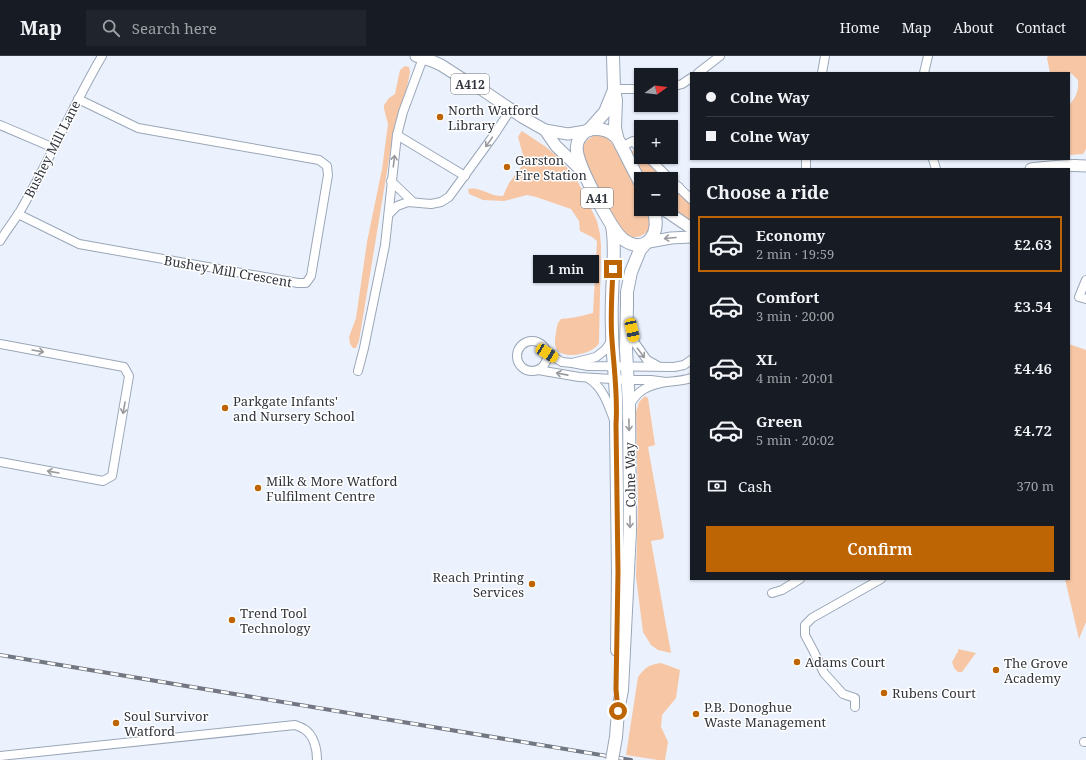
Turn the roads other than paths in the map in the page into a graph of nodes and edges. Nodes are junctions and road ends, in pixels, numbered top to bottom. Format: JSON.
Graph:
{"nodes":[{"id":1,"x":102,"y":56,"type":"edge"},
{"id":2,"x":614,"y":56,"type":"edge"},
{"id":3,"x":720,"y":56,"type":"edge"},
{"id":4,"x":825,"y":56,"type":"edge"},
{"id":5,"x":928,"y":56,"type":"edge"},
{"id":6,"x":420,"y":57,"type":"edge"},
{"id":7,"x":699,"y":72,"type":"edge"},
{"id":8,"x":822,"y":72,"type":"edge"},
{"id":9,"x":924,"y":72,"type":"edge"},
{"id":10,"x":690,"y":79,"type":"edge"},
{"id":11,"x":678,"y":85,"type":"edge"},
{"id":12,"x":634,"y":89,"type":"edge"},
{"id":13,"x":614,"y":90,"type":"junction"},
{"id":14,"x":78,"y":99,"type":"junction"},
{"id":15,"x":511,"y":109,"type":"junction"},
{"id":16,"x":0,"y":125,"type":"edge"},
{"id":17,"x":545,"y":130,"type":"junction"},
{"id":18,"x":588,"y":130,"type":"junction"},
{"id":19,"x":397,"y":135,"type":"junction"},
{"id":20,"x":619,"y":142,"type":"junction"},
{"id":21,"x":634,"y":142,"type":"edge"},
{"id":22,"x":54,"y":148,"type":"junction"},
{"id":23,"x":655,"y":164,"type":"edge"},
{"id":24,"x":1086,"y":166,"type":"edge"},
{"id":25,"x":1044,"y":168,"type":"edge"},
{"id":26,"x":582,"y":171,"type":"junction"},
{"id":27,"x":635,"y":172,"type":"edge"},
{"id":28,"x":664,"y":172,"type":"edge"},
{"id":29,"x":465,"y":176,"type":"junction"},
{"id":30,"x":391,"y":181,"type":"junction"},
{"id":31,"x":678,"y":187,"type":"edge"},
{"id":32,"x":690,"y":198,"type":"edge"},
{"id":33,"x":412,"y":202,"type":"junction"},
{"id":34,"x":18,"y":214,"type":"junction"},
{"id":35,"x":389,"y":214,"type":"junction"},
{"id":36,"x":656,"y":216,"type":"edge"},
{"id":37,"x":673,"y":216,"type":"edge"},
{"id":38,"x":612,"y":226,"type":"junction"},
{"id":39,"x":690,"y":227,"type":"edge"},
{"id":40,"x":690,"y":237,"type":"edge"},
{"id":41,"x":0,"y":240,"type":"edge"},
{"id":42,"x":647,"y":242,"type":"junction"},
{"id":43,"x":1086,"y":280,"type":"edge"},
{"id":44,"x":1086,"y":299,"type":"edge"},
{"id":45,"x":627,"y":305,"type":"junction"},
{"id":46,"x":612,"y":340,"type":"junction"},
{"id":47,"x":0,"y":344,"type":"edge"},
{"id":48,"x":547,"y":353,"type":"junction"},
{"id":49,"x":690,"y":361,"type":"edge"},
{"id":50,"x":572,"y":363,"type":"junction"},
{"id":51,"x":614,"y":366,"type":"junction"},
{"id":52,"x":627,"y":367,"type":"junction"},
{"id":53,"x":659,"y":367,"type":"junction"},
{"id":54,"x":538,"y":370,"type":"junction"},
{"id":55,"x":358,"y":371,"type":"dead end"},
{"id":56,"x":587,"y":378,"type":"junction"},
{"id":57,"x":690,"y":378,"type":"edge"},
{"id":58,"x":616,"y":379,"type":"junction"},
{"id":59,"x":628,"y":380,"type":"junction"},
{"id":60,"x":666,"y":382,"type":"junction"},
{"id":61,"x":629,"y":406,"type":"junction"},
{"id":62,"x":616,"y":424,"type":"junction"},
{"id":63,"x":0,"y":462,"type":"edge"},
{"id":64,"x":798,"y":580,"type":"edge"},
{"id":65,"x":879,"y":580,"type":"edge"},
{"id":66,"x":772,"y":593,"type":"dead end"},
{"id":67,"x":855,"y":707,"type":"dead end"},
{"id":68,"x":618,"y":711,"type":"junction"},
{"id":69,"x":0,"y":756,"type":"edge"},
{"id":70,"x":317,"y":760,"type":"edge"},
{"id":71,"x":612,"y":760,"type":"edge"}],
"edges":[{"from":1,"to":14,"type":"street","name":"Bushey Mill Lane"},
{"from":2,"to":13,"type":"highway","number":"A41"},
{"from":3,"to":7,"type":"street"},
{"from":4,"to":8,"type":"street"},
{"from":5,"to":9,"type":"street"},
{"from":6,"to":15,"type":"main road","number":"A412"},
{"from":6,"to":19,"type":"street"},
{"from":10,"to":11,"type":"street"},
{"from":12,"to":13,"type":"street"},
{"from":13,"to":18,"type":"highway","number":"A41"},
{"from":13,"to":20,"type":"highway","number":"A41"},
{"from":14,"to":22,"type":"street","name":"Bushey Mill Lane"},
{"from":14,"to":34,"type":"street","name":"Bushey Mill Crescent"},
{"from":15,"to":17,"type":"main road","number":"A412"},
{"from":15,"to":29,"type":"street","one_way":true},
{"from":16,"to":22,"type":"street"},
{"from":17,"to":18,"type":"main road","number":"A412"},
{"from":17,"to":26,"type":"main road","number":"A412"},
{"from":18,"to":20,"type":"highway"},
{"from":18,"to":26,"type":"highway","number":"A41"},
{"from":19,"to":29,"type":"street"},
{"from":30,"to":19,"type":"street","one_way":true},
{"from":20,"to":21,"type":"street"},
{"from":20,"to":27,"type":"highway","number":"A41"},
{"from":22,"to":34,"type":"street","name":"Bushey Mill Lane"},
{"from":23,"to":28,"type":"street"},
{"from":24,"to":25,"type":"main road"},
{"from":26,"to":38,"type":"highway","number":"A41"},
{"from":29,"to":33,"type":"street"},
{"from":30,"to":33,"type":"street"},
{"from":30,"to":35,"type":"street"},
{"from":31,"to":32,"type":"street"},
{"from":33,"to":35,"type":"street"},
{"from":34,"to":41,"type":"street","name":"Bushey Mill Lane"},
{"from":35,"to":55,"type":"street"},
{"from":36,"to":42,"type":"highway","number":"A41"},
{"from":37,"to":39,"type":"main road"},
{"from":38,"to":42,"type":"highway","number":"A41"},
{"from":38,"to":46,"type":"highway","name":"Colne Way","number":"A41"},
{"from":40,"to":42,"type":"main road","one_way":true},
{"from":42,"to":45,"type":"highway","name":"Colne Way","number":"A41"},
{"from":43,"to":44,"type":"street"},
{"from":45,"to":52,"type":"highway","name":"Colne Way","number":"A41"},
{"from":45,"to":53,"type":"street","one_way":true},
{"from":46,"to":50,"type":"street"},
{"from":46,"to":51,"type":"highway","name":"Colne Way","number":"A41"},
{"from":47,"to":63,"type":"street","one_way":true},
{"from":48,"to":50,"type":"street"},
{"from":48,"to":54,"type":"street"},
{"from":48,"to":54,"type":"street"},
{"from":49,"to":53,"type":"street"},
{"from":50,"to":51,"type":"street"},
{"from":51,"to":52,"type":"street"},
{"from":51,"to":58,"type":"highway","name":"Colne Way","number":"A41"},
{"from":52,"to":53,"type":"street"},
{"from":52,"to":59,"type":"highway","name":"Colne Way","number":"A41"},
{"from":56,"to":54,"type":"street","one_way":true},
{"from":56,"to":58,"type":"street"},
{"from":56,"to":62,"type":"street"},
{"from":57,"to":60,"type":"street"},
{"from":58,"to":59,"type":"street"},
{"from":58,"to":62,"type":"highway","name":"Colne Way","number":"A41"},
{"from":59,"to":60,"type":"street"},
{"from":59,"to":61,"type":"highway","name":"Colne Way","number":"A41"},
{"from":60,"to":61,"type":"street"},
{"from":61,"to":68,"type":"highway","name":"Colne Way","number":"A41","one_way":true},
{"from":62,"to":68,"type":"highway","name":"Colne Way","number":"A41"},
{"from":64,"to":66,"type":"street"},
{"from":65,"to":67,"type":"street"},
{"from":68,"to":71,"type":"highway","name":"Colne Way","number":"A41","bridge":true},
{"from":69,"to":70,"type":"street"}]}
